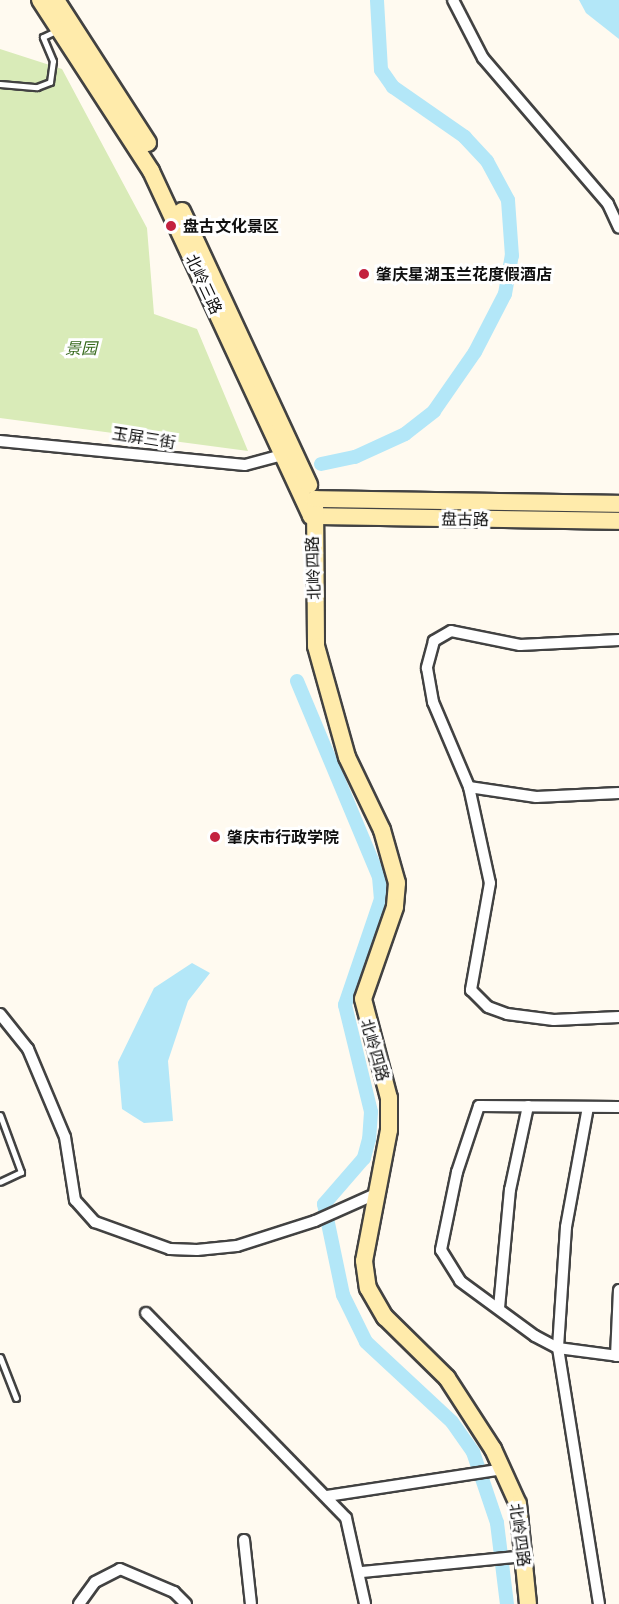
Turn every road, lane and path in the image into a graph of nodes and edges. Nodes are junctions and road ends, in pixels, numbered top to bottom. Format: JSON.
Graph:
{"nodes":[{"id":1,"x":40,"y":0,"type":"edge"},
{"id":2,"x":56,"y":0,"type":"edge"},
{"id":3,"x":453,"y":0,"type":"edge"},
{"id":4,"x":62,"y":28,"type":"junction"},
{"id":5,"x":0,"y":84,"type":"edge"},
{"id":6,"x":619,"y":228,"type":"edge"},
{"id":7,"x":0,"y":441,"type":"edge"},
{"id":8,"x":282,"y":455,"type":"junction"},
{"id":9,"x":315,"y":499,"type":"junction"},
{"id":10,"x":544,"y":502,"type":"junction"},
{"id":11,"x":619,"y":504,"type":"edge"},
{"id":12,"x":311,"y":516,"type":"junction"},
{"id":13,"x":544,"y":520,"type":"junction"},
{"id":14,"x":619,"y":521,"type":"edge"},
{"id":15,"x":619,"y":640,"type":"edge"},
{"id":16,"x":469,"y":787,"type":"junction"},
{"id":17,"x":619,"y":793,"type":"edge"},
{"id":18,"x":0,"y":1014,"type":"edge"},
{"id":19,"x":619,"y":1017,"type":"edge"},
{"id":20,"x":528,"y":1107,"type":"junction"},
{"id":21,"x":588,"y":1107,"type":"junction"},
{"id":22,"x":619,"y":1107,"type":"edge"},
{"id":23,"x":0,"y":1115,"type":"edge"},
{"id":24,"x":0,"y":1182,"type":"edge"},
{"id":25,"x":378,"y":1193,"type":"junction"},
{"id":26,"x":619,"y":1290,"type":"edge"},
{"id":27,"x":499,"y":1308,"type":"junction"},
{"id":28,"x":146,"y":1313,"type":"dead end"},
{"id":29,"x":558,"y":1348,"type":"junction"},
{"id":30,"x":618,"y":1356,"type":"edge"},
{"id":31,"x":0,"y":1357,"type":"edge"},
{"id":32,"x":16,"y":1398,"type":"dead end"},
{"id":33,"x":496,"y":1471,"type":"junction"},
{"id":34,"x":327,"y":1496,"type":"junction"},
{"id":35,"x":244,"y":1540,"type":"dead end"},
{"id":36,"x":519,"y":1556,"type":"junction"},
{"id":37,"x":362,"y":1572,"type":"junction"},
{"id":38,"x":80,"y":1604,"type":"edge"},
{"id":39,"x":186,"y":1604,"type":"edge"},
{"id":40,"x":251,"y":1604,"type":"edge"},
{"id":41,"x":365,"y":1604,"type":"edge"},
{"id":42,"x":528,"y":1604,"type":"edge"},
{"id":43,"x":599,"y":1604,"type":"edge"}],
"edges":[{"from":1,"to":4,"type":"street","name":"北岭三路"},
{"from":2,"to":9,"type":"street","name":"北岭三路"},
{"from":3,"to":6,"type":"street"},
{"from":4,"to":5,"type":"lane"},
{"from":4,"to":8,"type":"street","name":"北岭三路"},
{"from":7,"to":8,"type":"street","name":"玉屏三街"},
{"from":8,"to":12,"type":"street","name":"北岭三路"},
{"from":9,"to":10,"type":"street","name":"盘古路"},
{"from":9,"to":12,"type":"street","name":"北岭四路"},
{"from":10,"to":11,"type":"street","name":"盘古路"},
{"from":10,"to":13,"type":"street"},
{"from":12,"to":13,"type":"street","name":"盘古路"},
{"from":12,"to":25,"type":"street","name":"北岭四路"},
{"from":13,"to":14,"type":"street","name":"盘古路"},
{"from":15,"to":16,"type":"street"},
{"from":16,"to":17,"type":"street"},
{"from":16,"to":19,"type":"street"},
{"from":18,"to":25,"type":"street"},
{"from":20,"to":21,"type":"street"},
{"from":20,"to":27,"type":"street"},
{"from":20,"to":27,"type":"street"},
{"from":21,"to":22,"type":"street"},
{"from":21,"to":29,"type":"street"},
{"from":23,"to":24,"type":"lane"},
{"from":25,"to":33,"type":"street","name":"北岭四路"},
{"from":26,"to":30,"type":"street"},
{"from":27,"to":29,"type":"street"},
{"from":28,"to":34,"type":"street"},
{"from":29,"to":30,"type":"street"},
{"from":29,"to":43,"type":"street"},
{"from":31,"to":32,"type":"lane"},
{"from":33,"to":34,"type":"street"},
{"from":33,"to":36,"type":"street","name":"北岭四路"},
{"from":34,"to":37,"type":"street"},
{"from":35,"to":40,"type":"street"},
{"from":36,"to":37,"type":"street"},
{"from":36,"to":42,"type":"street","name":"北岭四路"},
{"from":37,"to":41,"type":"street"},
{"from":38,"to":39,"type":"street"}]}
